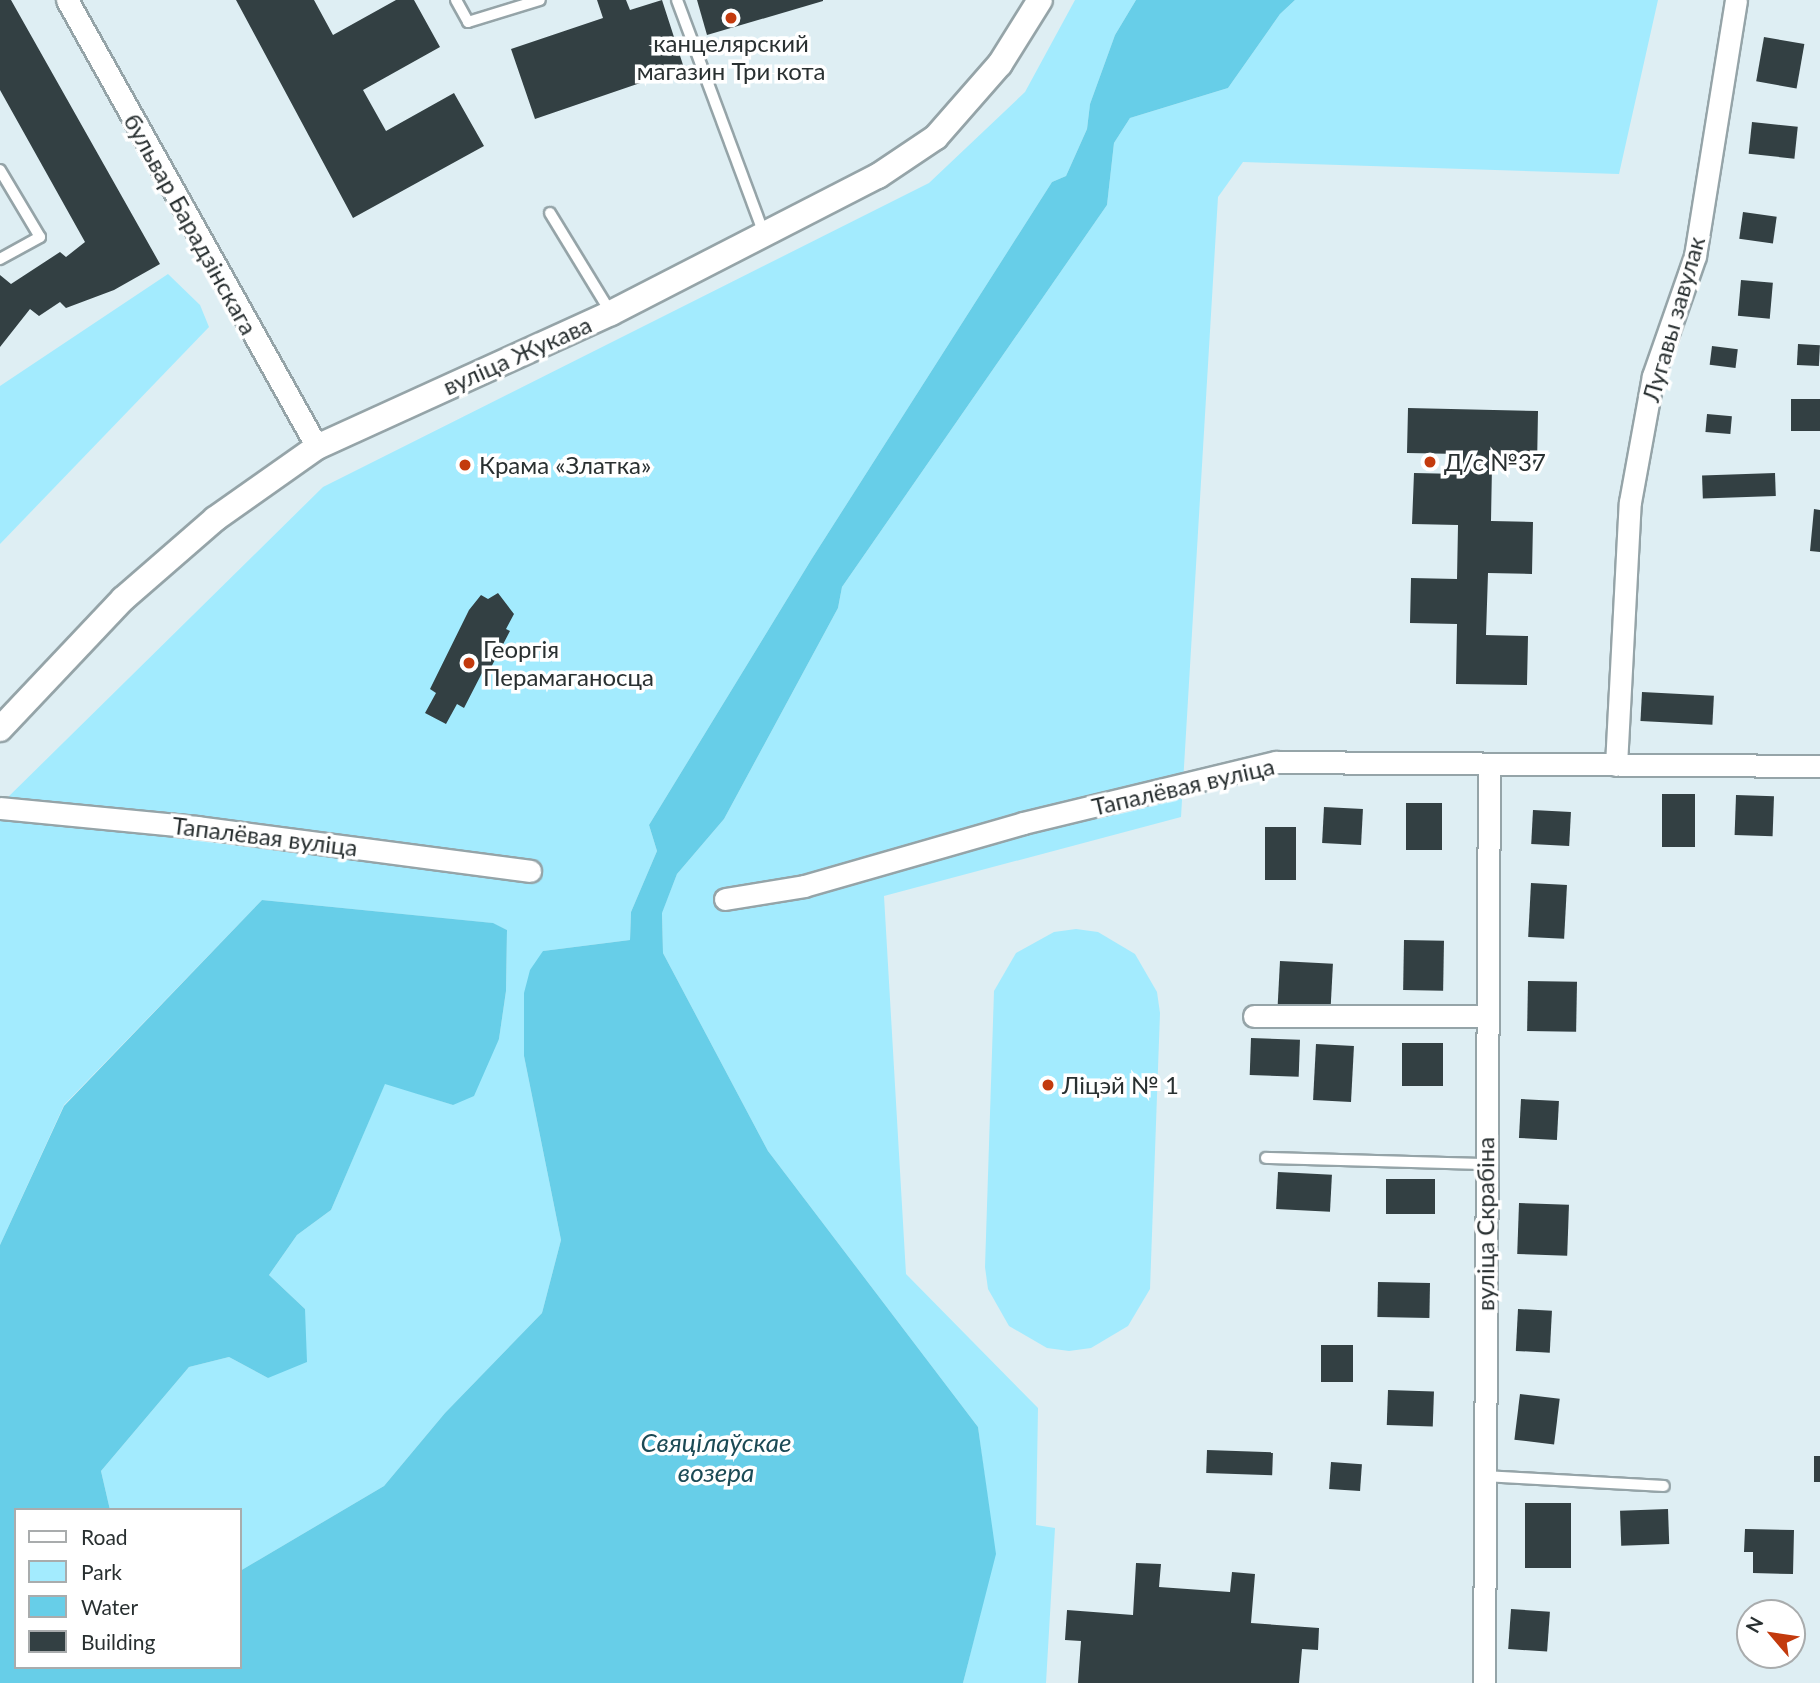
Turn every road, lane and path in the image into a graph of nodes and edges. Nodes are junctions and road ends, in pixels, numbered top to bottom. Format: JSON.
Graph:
{"nodes":[{"id":1,"x":66,"y":0,"type":"edge"},
{"id":2,"x":456,"y":0,"type":"edge"},
{"id":3,"x":540,"y":0,"type":"edge"},
{"id":4,"x":677,"y":0,"type":"edge"},
{"id":5,"x":1040,"y":0,"type":"edge"},
{"id":6,"x":1736,"y":0,"type":"edge"},
{"id":7,"x":0,"y":170,"type":"edge"},
{"id":8,"x":550,"y":212,"type":"dead end"},
{"id":9,"x":764,"y":234,"type":"junction"},
{"id":10,"x":0,"y":259,"type":"edge"},
{"id":11,"x":611,"y":313,"type":"junction"},
{"id":12,"x":317,"y":447,"type":"junction"},
{"id":13,"x":0,"y":729,"type":"edge"},
{"id":14,"x":1616,"y":765,"type":"junction"},
{"id":15,"x":1489,"y":766,"type":"junction"},
{"id":16,"x":1820,"y":766,"type":"edge"},
{"id":17,"x":0,"y":808,"type":"edge"},
{"id":18,"x":530,"y":871,"type":"dead end"},
{"id":19,"x":725,"y":899,"type":"dead end"},
{"id":20,"x":1254,"y":1016,"type":"dead end"},
{"id":21,"x":1487,"y":1017,"type":"junction"},
{"id":22,"x":1266,"y":1158,"type":"dead end"},
{"id":23,"x":1486,"y":1164,"type":"junction"},
{"id":24,"x":1484,"y":1476,"type":"junction"},
{"id":25,"x":1664,"y":1486,"type":"dead end"},
{"id":26,"x":1484,"y":1683,"type":"edge"}],
"edges":[{"from":1,"to":12,"type":"street","name":"бульвар Барадзінскага"},
{"from":2,"to":3,"type":"lane"},
{"from":4,"to":9,"type":"lane"},
{"from":5,"to":9,"type":"street","name":"вуліца Жукава"},
{"from":6,"to":14,"type":"street","name":"Лугавы завулак"},
{"from":7,"to":10,"type":"lane"},
{"from":8,"to":11,"type":"lane"},
{"from":9,"to":11,"type":"street","name":"вуліца Жукава"},
{"from":11,"to":12,"type":"street","name":"вуліца Жукава"},
{"from":12,"to":13,"type":"street","name":"вуліца Жукава"},
{"from":14,"to":15,"type":"street","name":"Тапалёвая вуліца"},
{"from":14,"to":16,"type":"street","name":"Тапалёвая вуліца"},
{"from":15,"to":19,"type":"street","name":"Тапалёвая вуліца"},
{"from":15,"to":21,"type":"street","name":"вуліца Скрабіна"},
{"from":17,"to":18,"type":"street","name":"Тапалёвая вуліца"},
{"from":20,"to":21,"type":"street"},
{"from":21,"to":23,"type":"street","name":"вуліца Скрабіна"},
{"from":22,"to":23,"type":"lane"},
{"from":23,"to":24,"type":"street","name":"вуліца Скрабіна"},
{"from":24,"to":25,"type":"lane"},
{"from":24,"to":26,"type":"street","name":"вуліца Скрабіна"}]}
